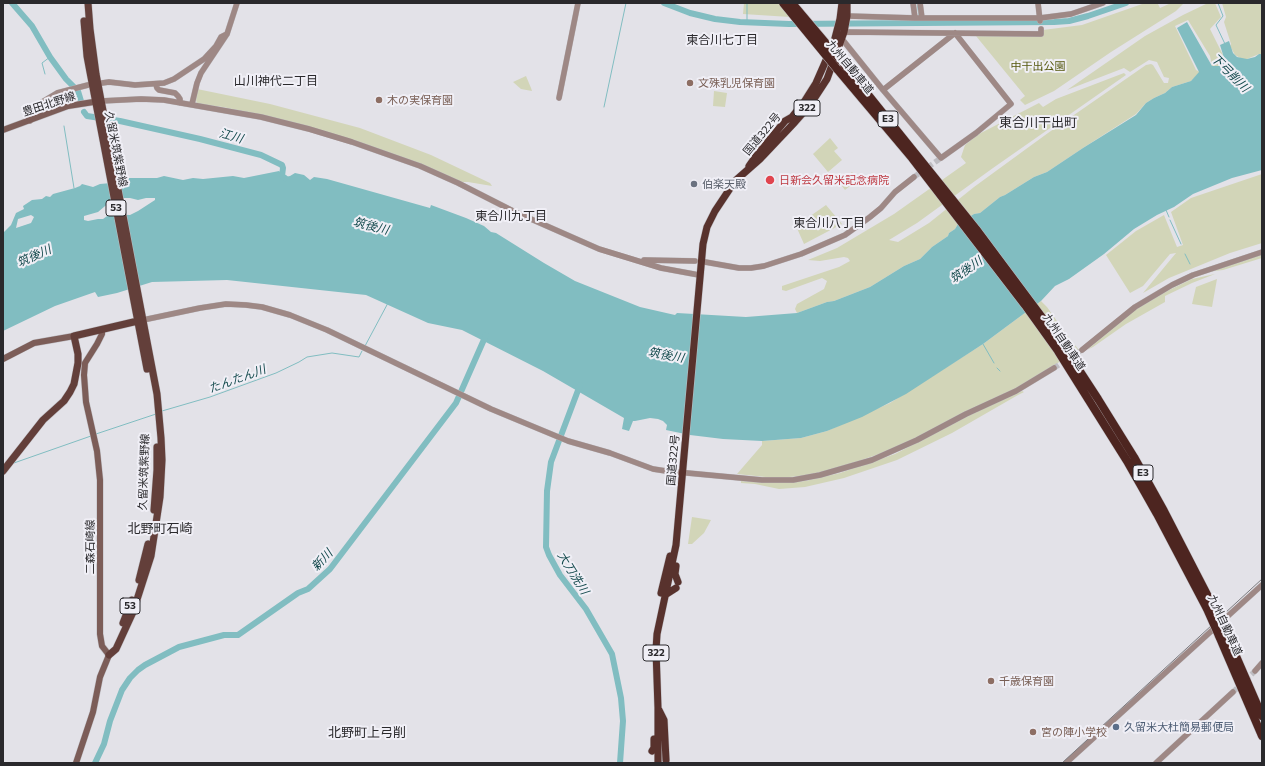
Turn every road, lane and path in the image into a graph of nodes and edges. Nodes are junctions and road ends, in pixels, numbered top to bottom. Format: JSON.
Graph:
{"nodes":[{"id":1,"x":84,"y":3,"type":"edge"},
{"id":2,"x":88,"y":3,"type":"edge"},
{"id":3,"x":237,"y":3,"type":"edge"},
{"id":4,"x":578,"y":3,"type":"edge"},
{"id":5,"x":783,"y":3,"type":"edge"},
{"id":6,"x":792,"y":3,"type":"edge"},
{"id":7,"x":842,"y":3,"type":"edge"},
{"id":8,"x":847,"y":3,"type":"edge"},
{"id":9,"x":913,"y":3,"type":"edge"},
{"id":10,"x":920,"y":3,"type":"edge"},
{"id":11,"x":1038,"y":3,"type":"edge"},
{"id":12,"x":1103,"y":3,"type":"edge"},
{"id":13,"x":845,"y":18,"type":"junction"},
{"id":14,"x":915,"y":18,"type":"junction"},
{"id":15,"x":922,"y":18,"type":"junction"},
{"id":16,"x":1040,"y":19,"type":"junction"},
{"id":17,"x":1041,"y":29,"type":"dead end"},
{"id":18,"x":841,"y":33,"type":"junction"},
{"id":19,"x":955,"y":33,"type":"junction"},
{"id":20,"x":227,"y":34,"type":"junction"},
{"id":21,"x":839,"y":65,"type":"junction"},
{"id":22,"x":102,"y":83,"type":"dead end"},
{"id":23,"x":156,"y":85,"type":"junction"},
{"id":24,"x":88,"y":86,"type":"dead end"},
{"id":25,"x":883,"y":90,"type":"junction"},
{"id":26,"x":559,"y":98,"type":"dead end"},
{"id":27,"x":180,"y":103,"type":"junction"},
{"id":28,"x":99,"y":104,"type":"junction"},
{"id":29,"x":192,"y":104,"type":"junction"},
{"id":30,"x":30,"y":120,"type":"junction"},
{"id":31,"x":3,"y":130,"type":"edge"},
{"id":32,"x":914,"y":177,"type":"tunnel mouth"},
{"id":33,"x":1262,"y":252,"type":"edge"},
{"id":34,"x":635,"y":261,"type":"junction"},
{"id":35,"x":695,"y":261,"type":"dead end"},
{"id":36,"x":705,"y":262,"type":"dead end"},
{"id":37,"x":699,"y":277,"type":"junction"},
{"id":38,"x":140,"y":321,"type":"junction"},
{"id":39,"x":102,"y":330,"type":"junction"},
{"id":40,"x":74,"y":336,"type":"junction"},
{"id":41,"x":1082,"y":350,"type":"tunnel mouth"},
{"id":42,"x":3,"y":359,"type":"edge"},
{"id":43,"x":1054,"y":368,"type":"tunnel mouth"},
{"id":44,"x":6,"y":467,"type":"edge"},
{"id":45,"x":683,"y":470,"type":"junction"},
{"id":46,"x":676,"y":548,"type":"junction"},
{"id":47,"x":1262,"y":585,"type":"edge"},
{"id":48,"x":665,"y":595,"type":"junction"},
{"id":49,"x":661,"y":614,"type":"junction"},
{"id":50,"x":1222,"y":635,"type":"junction"},
{"id":51,"x":109,"y":655,"type":"junction"},
{"id":52,"x":1262,"y":664,"type":"edge"},
{"id":53,"x":1255,"y":671,"type":"tunnel mouth"},
{"id":54,"x":1233,"y":692,"type":"tunnel mouth"},
{"id":55,"x":658,"y":708,"type":"junction"},
{"id":56,"x":1262,"y":716,"type":"edge"},
{"id":57,"x":1262,"y":736,"type":"edge"},
{"id":58,"x":652,"y":752,"type":"dead end"},
{"id":59,"x":666,"y":760,"type":"dead end"},
{"id":60,"x":76,"y":763,"type":"edge"},
{"id":61,"x":658,"y":763,"type":"edge"},
{"id":62,"x":1066,"y":763,"type":"edge"},
{"id":63,"x":1156,"y":763,"type":"edge"}],
"edges":[{"from":1,"to":28,"type":"main road","name":"久留米筑紫野線","number":"53"},
{"from":2,"to":28,"type":"main road","name":"久留米筑紫野線","number":"53"},
{"from":3,"to":20,"type":"street"},
{"from":4,"to":26,"type":"street"},
{"from":5,"to":21,"type":"highway","name":"九州自動車道","number":"E3","bridge":true},
{"from":6,"to":21,"type":"highway","name":"九州自動車道","number":"E3","bridge":true},
{"from":7,"to":13,"type":"highway","name":"国道322号","number":"322"},
{"from":8,"to":13,"type":"highway","name":"国道322号","number":"322"},
{"from":9,"to":14,"type":"street"},
{"from":10,"to":15,"type":"street"},
{"from":11,"to":16,"type":"street"},
{"from":12,"to":16,"type":"street"},
{"from":13,"to":14,"type":"street"},
{"from":13,"to":18,"type":"highway","name":"国道322号","number":"322"},
{"from":14,"to":15,"type":"street"},
{"from":15,"to":16,"type":"street"},
{"from":17,"to":19,"type":"street"},
{"from":18,"to":19,"type":"street"},
{"from":18,"to":25,"type":"street"},
{"from":18,"to":37,"type":"highway","name":"国道322号","number":"322"},
{"from":19,"to":25,"type":"street"},
{"from":19,"to":25,"type":"street"},
{"from":20,"to":23,"type":"street"},
{"from":20,"to":29,"type":"street"},
{"from":21,"to":50,"type":"highway","name":"九州自動車道","number":"E3","bridge":true},
{"from":22,"to":23,"type":"street"},
{"from":23,"to":27,"type":"street"},
{"from":24,"to":30,"type":"street"},
{"from":27,"to":28,"type":"street"},
{"from":27,"to":29,"type":"street"},
{"from":28,"to":30,"type":"main road","name":"豊田北野線"},
{"from":28,"to":38,"type":"main road","name":"久留米筑紫野線","number":"53"},
{"from":29,"to":34,"type":"street"},
{"from":30,"to":31,"type":"main road","name":"豊田北野線"},
{"from":32,"to":36,"type":"street"},
{"from":33,"to":41,"type":"street"},
{"from":34,"to":35,"type":"street"},
{"from":34,"to":37,"type":"street"},
{"from":37,"to":45,"type":"highway","name":"国道322号","number":"322"},
{"from":38,"to":39,"type":"main road"},
{"from":38,"to":45,"type":"street"},
{"from":38,"to":51,"type":"main road","name":"久留米筑紫野線","number":"53"},
{"from":39,"to":40,"type":"main road"},
{"from":39,"to":51,"type":"main road","name":"二森石崎線"},
{"from":40,"to":42,"type":"main road"},
{"from":40,"to":44,"type":"main road"},
{"from":43,"to":45,"type":"street"},
{"from":45,"to":46,"type":"highway","name":"国道322号","number":"322"},
{"from":46,"to":48,"type":"highway","name":"国道322号","number":"322"},
{"from":46,"to":48,"type":"highway"},
{"from":46,"to":49,"type":"highway"},
{"from":47,"to":62,"type":"street"},
{"from":48,"to":49,"type":"highway","name":"国道322号","number":"322"},
{"from":49,"to":55,"type":"highway","name":"国道322号","number":"322"},
{"from":50,"to":56,"type":"highway","name":"九州自動車道","number":"E3"},
{"from":50,"to":57,"type":"highway","name":"九州自動車道","number":"E3"},
{"from":51,"to":60,"type":"main road"},
{"from":52,"to":53,"type":"street"},
{"from":54,"to":63,"type":"street"},
{"from":55,"to":58,"type":"highway"},
{"from":55,"to":59,"type":"highway"},
{"from":55,"to":61,"type":"highway","name":"国道322号","number":"322"}]}
